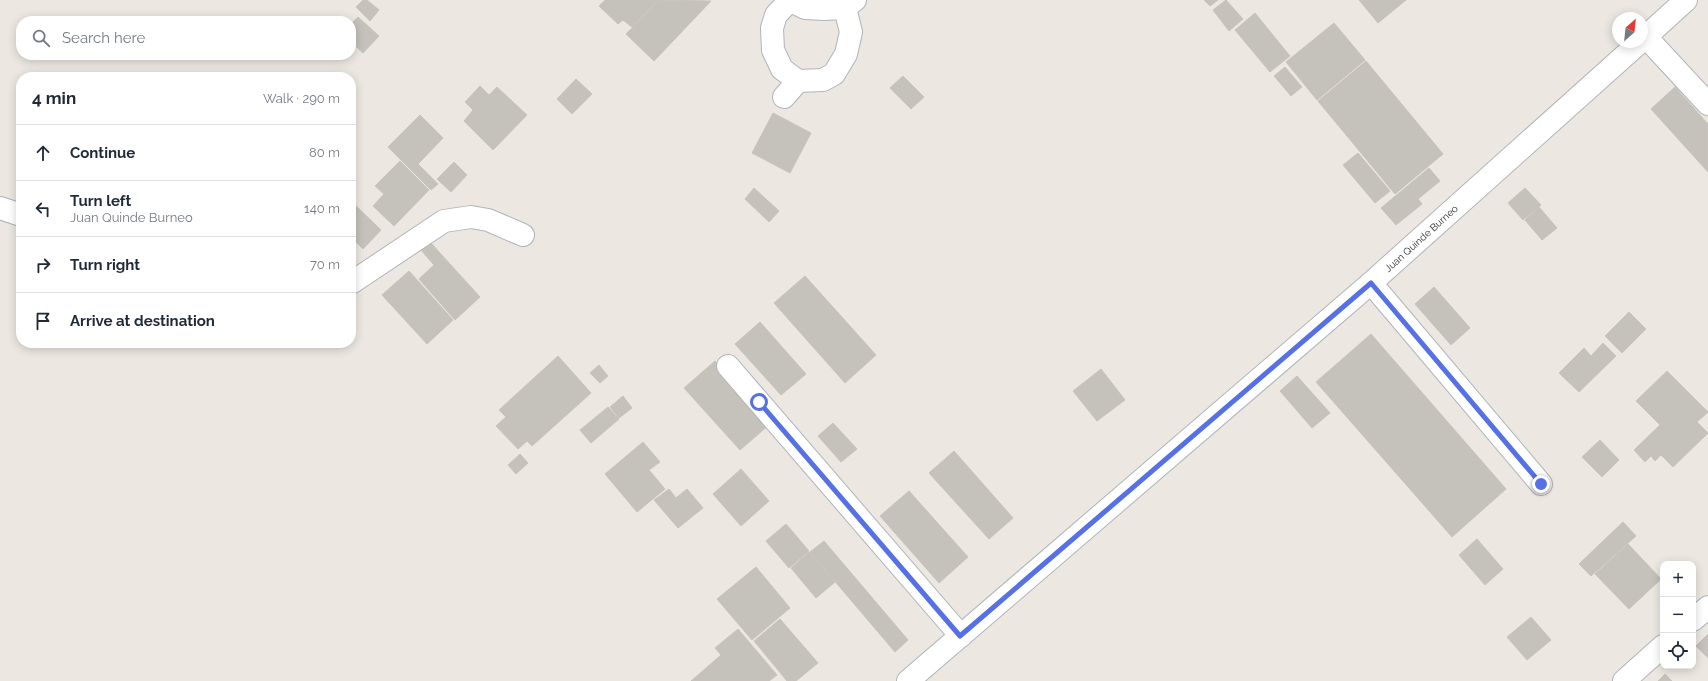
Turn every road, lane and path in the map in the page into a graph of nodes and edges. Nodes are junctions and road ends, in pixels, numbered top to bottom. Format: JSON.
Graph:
{"nodes":[{"id":1,"x":790,"y":0,"type":"edge"},
{"id":2,"x":1686,"y":0,"type":"edge"},
{"id":3,"x":850,"y":4,"type":"edge"},
{"id":4,"x":1648,"y":34,"type":"edge"},
{"id":5,"x":1648,"y":45,"type":"edge"},
{"id":6,"x":1632,"y":48,"type":"edge"},
{"id":7,"x":1708,"y":104,"type":"edge"},
{"id":8,"x":0,"y":208,"type":"edge"},
{"id":9,"x":16,"y":213,"type":"edge"},
{"id":10,"x":523,"y":235,"type":"dead end"},
{"id":11,"x":356,"y":280,"type":"edge"},
{"id":12,"x":1371,"y":283,"type":"junction"},
{"id":13,"x":728,"y":366,"type":"dead end"},
{"id":14,"x":1541,"y":484,"type":"dead end"},
{"id":15,"x":1708,"y":607,"type":"edge"},
{"id":16,"x":1696,"y":617,"type":"edge"},
{"id":17,"x":960,"y":636,"type":"junction"},
{"id":18,"x":1660,"y":649,"type":"edge"},
{"id":19,"x":908,"y":681,"type":"edge"},
{"id":20,"x":1624,"y":681,"type":"edge"}],
"edges":[{"from":1,"to":3,"type":"street"},
{"from":1,"to":3,"type":"street"},
{"from":2,"to":4,"type":"street","name":"Juan Quinde Burneo"},
{"from":5,"to":7,"type":"street"},
{"from":6,"to":12,"type":"street","name":"Juan Quinde Burneo"},
{"from":8,"to":9,"type":"street"},
{"from":10,"to":11,"type":"street"},
{"from":12,"to":14,"type":"street"},
{"from":12,"to":17,"type":"street","name":"Juan Quinde Burneo"},
{"from":13,"to":17,"type":"street"},
{"from":15,"to":16,"type":"street"},
{"from":17,"to":19,"type":"street","name":"Juan Quinde Burneo"},
{"from":18,"to":20,"type":"street"}]}
